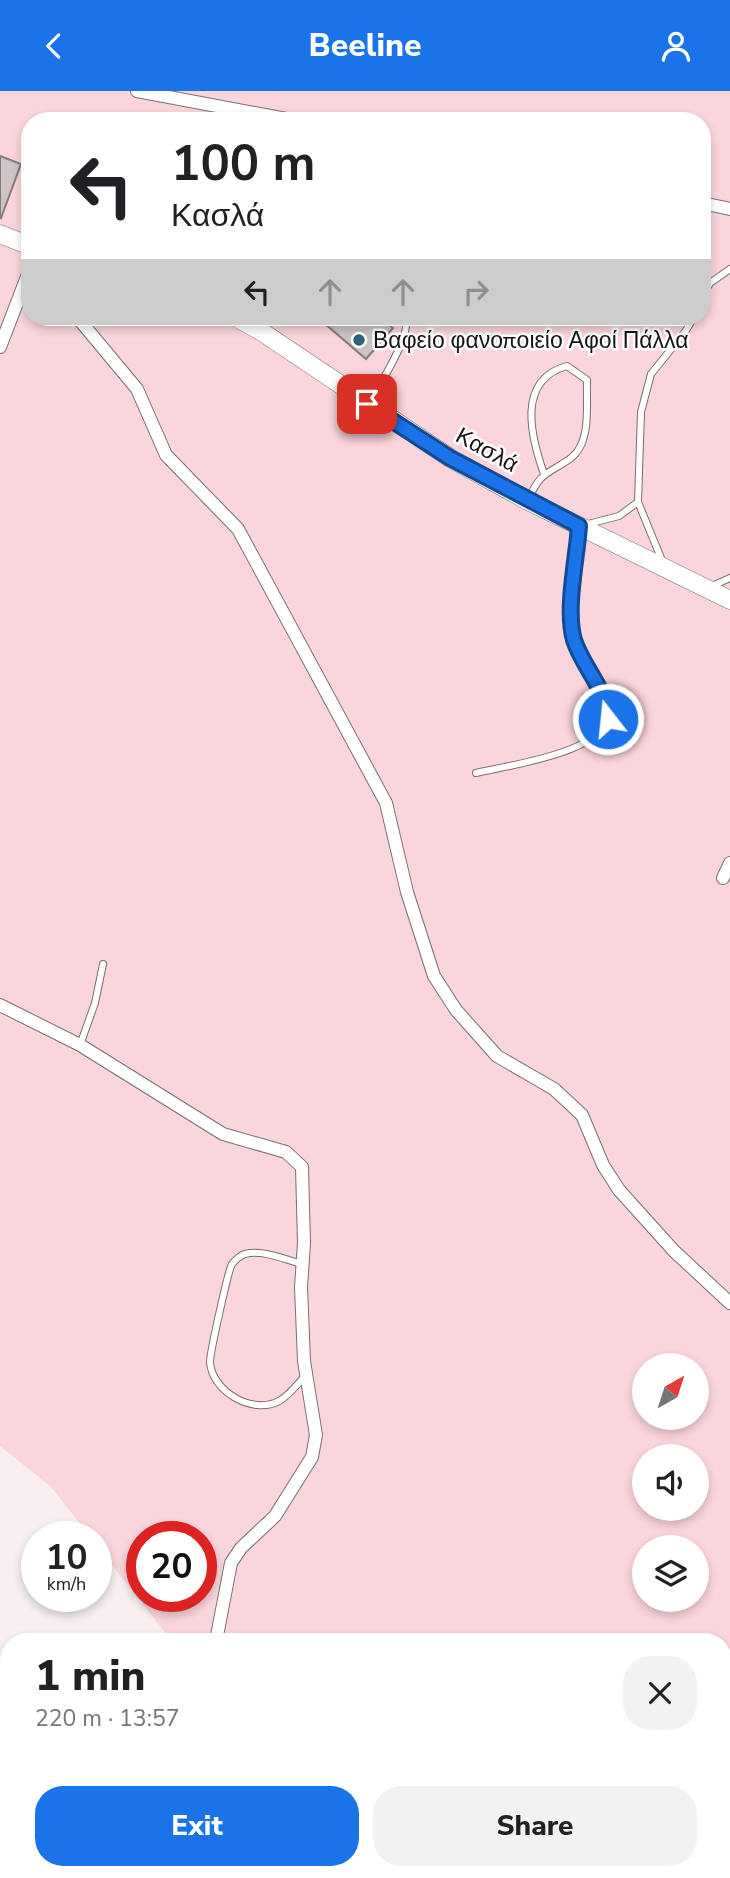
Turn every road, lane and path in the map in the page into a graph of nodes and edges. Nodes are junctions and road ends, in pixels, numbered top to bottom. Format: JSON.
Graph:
{"nodes":[{"id":1,"x":137,"y":91,"type":"edge"},
{"id":2,"x":249,"y":112,"type":"edge"},
{"id":3,"x":711,"y":206,"type":"edge"},
{"id":4,"x":730,"y":209,"type":"edge"},
{"id":5,"x":0,"y":234,"type":"edge"},
{"id":6,"x":21,"y":242,"type":"edge"},
{"id":7,"x":730,"y":269,"type":"edge"},
{"id":8,"x":711,"y":282,"type":"edge"},
{"id":9,"x":21,"y":292,"type":"edge"},
{"id":10,"x":84,"y":326,"type":"edge"},
{"id":11,"x":268,"y":326,"type":"edge"},
{"id":12,"x":407,"y":326,"type":"edge"},
{"id":13,"x":689,"y":326,"type":"edge"},
{"id":14,"x":0,"y":347,"type":"edge"},
{"id":15,"x":367,"y":404,"type":"junction"},
{"id":16,"x":544,"y":474,"type":"junction"},
{"id":17,"x":528,"y":501,"type":"junction"},
{"id":18,"x":638,"y":502,"type":"junction"},
{"id":19,"x":579,"y":526,"type":"junction"},
{"id":20,"x":665,"y":568,"type":"junction"},
{"id":21,"x":730,"y":578,"type":"edge"},
{"id":22,"x":707,"y":589,"type":"junction"},
{"id":23,"x":730,"y":600,"type":"edge"},
{"id":24,"x":476,"y":773,"type":"dead end"},
{"id":25,"x":730,"y":863,"type":"edge"},
{"id":26,"x":723,"y":878,"type":"dead end"},
{"id":27,"x":103,"y":964,"type":"dead end"},
{"id":28,"x":0,"y":1005,"type":"edge"},
{"id":29,"x":80,"y":1045,"type":"junction"},
{"id":30,"x":302,"y":1264,"type":"junction"},
{"id":31,"x":730,"y":1303,"type":"edge"},
{"id":32,"x":306,"y":1375,"type":"junction"},
{"id":33,"x":218,"y":1633,"type":"edge"}],
"edges":[{"from":1,"to":2,"type":"street"},
{"from":3,"to":4,"type":"street"},
{"from":5,"to":6,"type":"street"},
{"from":7,"to":8,"type":"lane"},
{"from":9,"to":14,"type":"street"},
{"from":10,"to":31,"type":"street"},
{"from":11,"to":15,"type":"street","name":"Κασλά"},
{"from":12,"to":15,"type":"lane"},
{"from":13,"to":18,"type":"lane"},
{"from":15,"to":17,"type":"street","name":"Κασλά"},
{"from":16,"to":16,"type":"lane"},
{"from":16,"to":17,"type":"lane"},
{"from":17,"to":19,"type":"street","name":"Κασλά"},
{"from":18,"to":19,"type":"lane"},
{"from":18,"to":20,"type":"lane"},
{"from":19,"to":20,"type":"street","name":"Κασλά"},
{"from":19,"to":24,"type":"lane"},
{"from":20,"to":22,"type":"street","name":"Κασλά"},
{"from":21,"to":22,"type":"lane"},
{"from":22,"to":23,"type":"street","name":"Κασλά"},
{"from":25,"to":26,"type":"street"},
{"from":27,"to":29,"type":"lane"},
{"from":28,"to":29,"type":"street"},
{"from":29,"to":30,"type":"street"},
{"from":30,"to":32,"type":"street"},
{"from":30,"to":32,"type":"lane"},
{"from":32,"to":33,"type":"street"}]}
